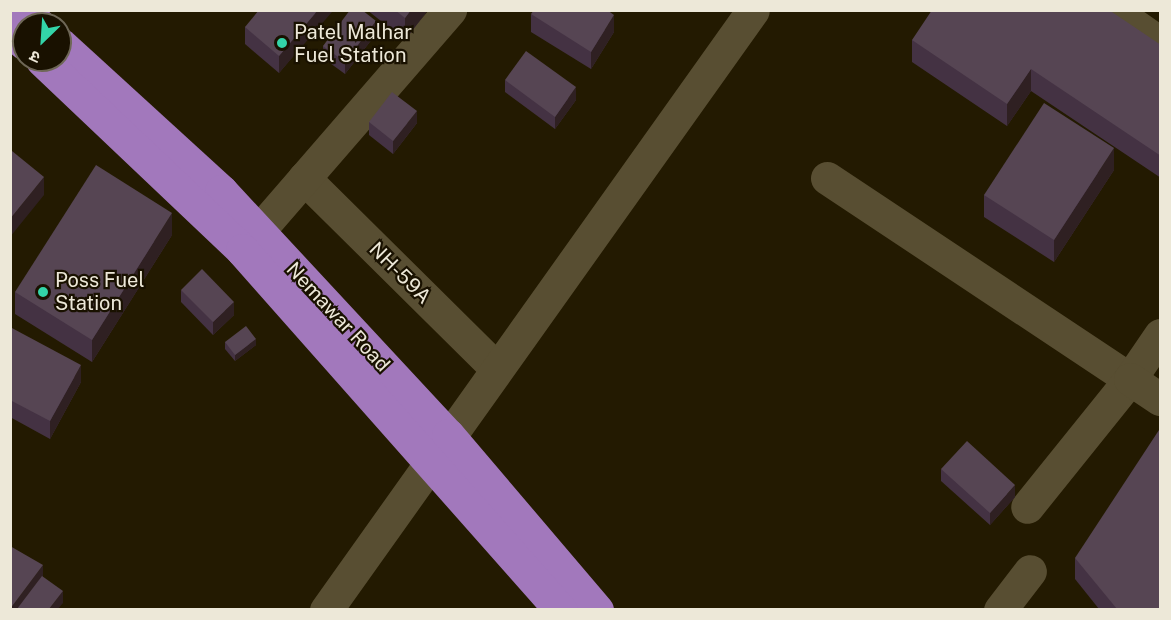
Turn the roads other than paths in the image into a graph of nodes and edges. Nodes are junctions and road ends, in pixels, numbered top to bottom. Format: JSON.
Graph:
{"nodes":[{"id":1,"x":450,"y":10,"type":"edge"},
{"id":2,"x":753,"y":10,"type":"edge"},
{"id":3,"x":1113,"y":10,"type":"edge"},
{"id":4,"x":1161,"y":43,"type":"edge"},
{"id":5,"x":72,"y":56,"type":"edge"},
{"id":6,"x":56,"y":72,"type":"edge"},
{"id":7,"x":304,"y":178,"type":"junction"},
{"id":8,"x":827,"y":178,"type":"dead end"},
{"id":9,"x":250,"y":241,"type":"junction"},
{"id":10,"x":1161,"y":335,"type":"edge"},
{"id":11,"x":496,"y":368,"type":"junction"},
{"id":12,"x":1130,"y":379,"type":"junction"},
{"id":13,"x":1161,"y":399,"type":"edge"},
{"id":14,"x":439,"y":447,"type":"junction"},
{"id":15,"x":1027,"y":507,"type":"dead end"},
{"id":16,"x":1030,"y":571,"type":"dead end"},
{"id":17,"x":547,"y":603,"type":"edge"},
{"id":18,"x":327,"y":609,"type":"edge"},
{"id":19,"x":597,"y":609,"type":"edge"},
{"id":20,"x":1000,"y":609,"type":"edge"}],
"edges":[{"from":1,"to":7,"type":"street"},
{"from":2,"to":11,"type":"street"},
{"from":3,"to":4,"type":"street"},
{"from":5,"to":9,"type":"highway","name":"Nemawar Road"},
{"from":6,"to":9,"type":"highway","name":"Nemawar Road"},
{"from":7,"to":9,"type":"street"},
{"from":7,"to":11,"type":"street","name":"NH-59A"},
{"from":8,"to":12,"type":"street"},
{"from":9,"to":14,"type":"highway","name":"Nemawar Road"},
{"from":10,"to":12,"type":"street"},
{"from":11,"to":14,"type":"street"},
{"from":12,"to":13,"type":"street"},
{"from":12,"to":15,"type":"street"},
{"from":14,"to":17,"type":"highway","name":"Nemawar Road"},
{"from":14,"to":18,"type":"street"},
{"from":14,"to":19,"type":"highway","name":"Nemawar Road"},
{"from":16,"to":20,"type":"street"}]}
